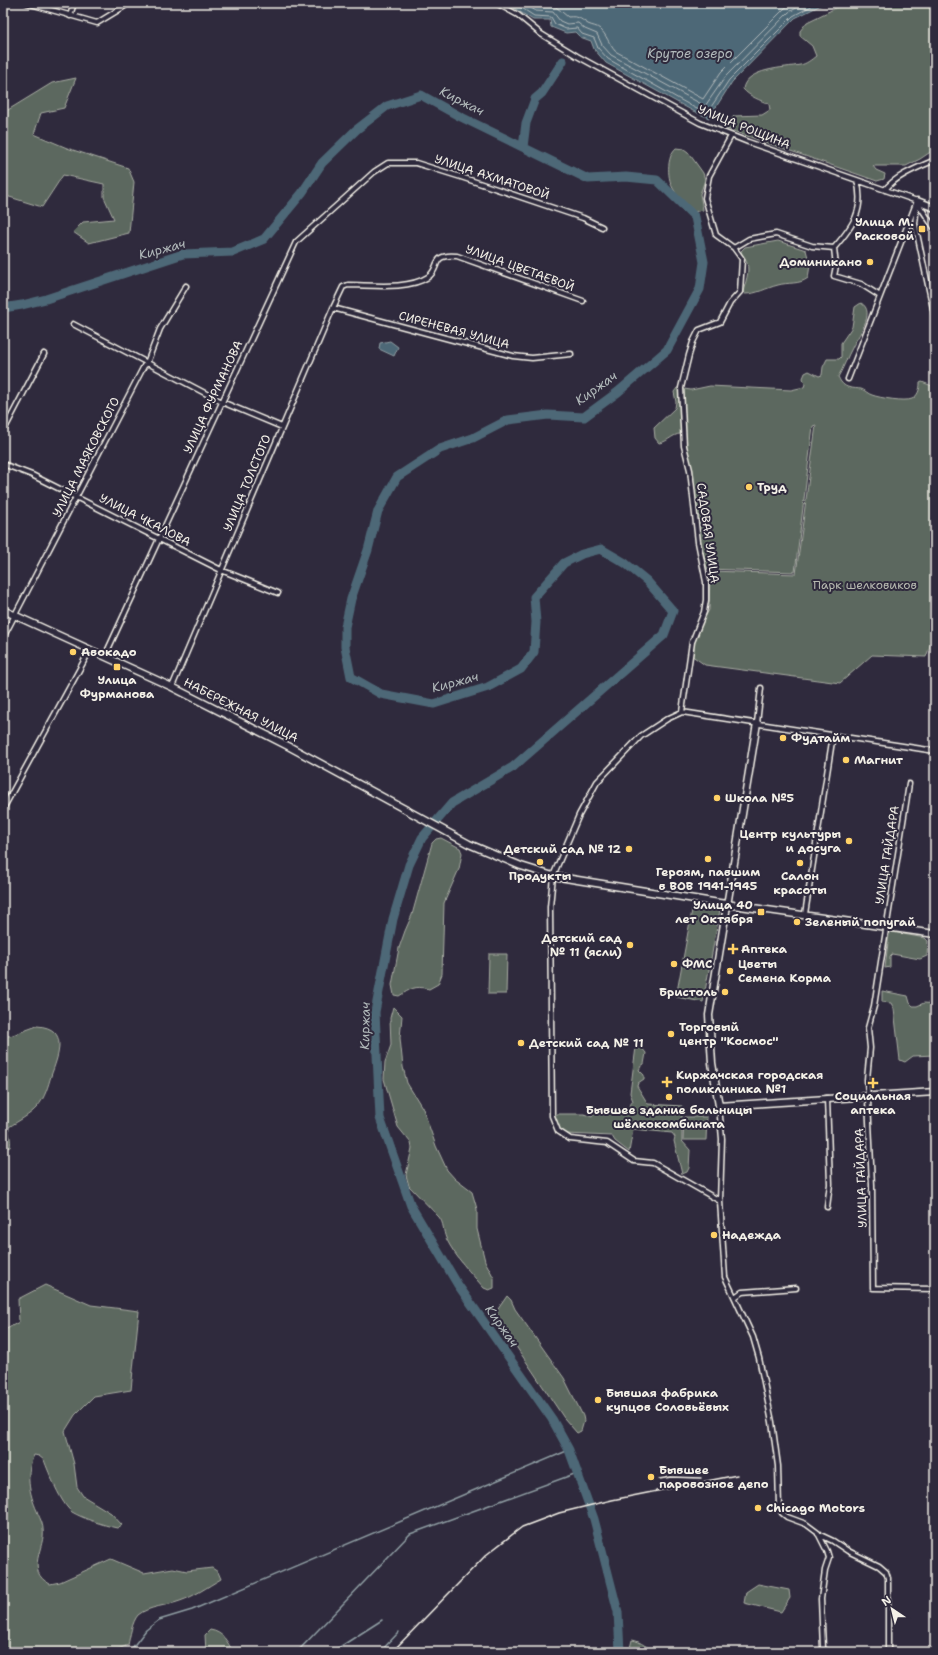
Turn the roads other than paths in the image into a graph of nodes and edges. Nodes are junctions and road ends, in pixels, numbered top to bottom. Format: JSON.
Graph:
{"nodes":[{"id":1,"x":27,"y":3,"type":"edge"},
{"id":2,"x":74,"y":3,"type":"edge"},
{"id":3,"x":496,"y":3,"type":"edge"},
{"id":4,"x":125,"y":4,"type":"edge"},
{"id":5,"x":70,"y":16,"type":"junction"},
{"id":6,"x":731,"y":136,"type":"junction"},
{"id":7,"x":935,"y":160,"type":"edge"},
{"id":8,"x":374,"y":172,"type":"joint"},
{"id":9,"x":857,"y":180,"type":"junction"},
{"id":10,"x":885,"y":190,"type":"junction"},
{"id":11,"x":917,"y":201,"type":"junction"},
{"id":12,"x":935,"y":208,"type":"edge"},
{"id":13,"x":915,"y":224,"type":"junction"},
{"id":14,"x":907,"y":226,"type":"junction"},
{"id":15,"x":602,"y":227,"type":"dead end"},
{"id":16,"x":935,"y":229,"type":"edge"},
{"id":17,"x":734,"y":248,"type":"junction"},
{"id":18,"x":834,"y":248,"type":"junction"},
{"id":19,"x":186,"y":286,"type":"dead end"},
{"id":20,"x":344,"y":287,"type":"joint"},
{"id":21,"x":880,"y":296,"type":"junction"},
{"id":22,"x":583,"y":301,"type":"dead end"},
{"id":23,"x":333,"y":308,"type":"junction"},
{"id":24,"x":935,"y":318,"type":"edge"},
{"id":25,"x":73,"y":324,"type":"dead end"},
{"id":26,"x":44,"y":354,"type":"dead end"},
{"id":27,"x":571,"y":354,"type":"dead end"},
{"id":28,"x":147,"y":362,"type":"junction"},
{"id":29,"x":848,"y":379,"type":"dead end"},
{"id":30,"x":222,"y":402,"type":"junction"},
{"id":31,"x":282,"y":427,"type":"junction"},
{"id":32,"x":3,"y":432,"type":"edge"},
{"id":33,"x":3,"y":464,"type":"edge"},
{"id":34,"x":76,"y":497,"type":"junction"},
{"id":35,"x":158,"y":539,"type":"junction"},
{"id":36,"x":221,"y":570,"type":"junction"},
{"id":37,"x":278,"y":593,"type":"dead end"},
{"id":38,"x":3,"y":610,"type":"edge"},
{"id":39,"x":15,"y":615,"type":"junction"},
{"id":40,"x":3,"y":638,"type":"edge"},
{"id":41,"x":90,"y":650,"type":"junction"},
{"id":42,"x":105,"y":656,"type":"junction"},
{"id":43,"x":172,"y":687,"type":"junction"},
{"id":44,"x":761,"y":688,"type":"dead end"},
{"id":45,"x":682,"y":712,"type":"junction"},
{"id":46,"x":757,"y":723,"type":"junction"},
{"id":47,"x":833,"y":735,"type":"junction"},
{"id":48,"x":935,"y":751,"type":"edge"},
{"id":49,"x":909,"y":784,"type":"dead end"},
{"id":50,"x":3,"y":809,"type":"edge"},
{"id":51,"x":553,"y":876,"type":"junction"},
{"id":52,"x":728,"y":904,"type":"junction"},
{"id":53,"x":805,"y":914,"type":"junction"},
{"id":54,"x":886,"y":926,"type":"junction"},
{"id":55,"x":935,"y":934,"type":"edge"},
{"id":56,"x":935,"y":1092,"type":"edge"},
{"id":57,"x":868,"y":1096,"type":"junction"},
{"id":58,"x":827,"y":1098,"type":"junction"},
{"id":59,"x":719,"y":1106,"type":"junction"},
{"id":60,"x":720,"y":1201,"type":"junction"},
{"id":61,"x":827,"y":1207,"type":"dead end"},
{"id":62,"x":796,"y":1288,"type":"dead end"},
{"id":63,"x":935,"y":1289,"type":"edge"},
{"id":64,"x":735,"y":1296,"type":"junction"},
{"id":65,"x":818,"y":1534,"type":"junction"},
{"id":66,"x":828,"y":1652,"type":"edge"},
{"id":67,"x":888,"y":1652,"type":"edge"}],
"edges":[{"from":1,"to":5,"type":"street"},
{"from":2,"to":5,"type":"street"},
{"from":3,"to":6,"type":"street","name":"УЛИЦА РОЩИНА"},
{"from":4,"to":5,"type":"street"},
{"from":6,"to":9,"type":"street","name":"УЛИЦА РОЩИНА"},
{"from":6,"to":17,"type":"street"},
{"from":7,"to":10,"type":"street"},
{"from":8,"to":15,"type":"street","name":"УЛИЦА АХМАТОВОЙ"},
{"from":8,"to":30,"type":"street","name":"УЛИЦА ФУРМАНОВА"},
{"from":9,"to":10,"type":"street","name":"УЛИЦА РОЩИНА"},
{"from":9,"to":18,"type":"street"},
{"from":10,"to":11,"type":"street","name":"УЛИЦА РОЩИНА"},
{"from":11,"to":12,"type":"street","name":"УЛИЦА РОЩИНА"},
{"from":11,"to":13,"type":"street"},
{"from":11,"to":14,"type":"street"},
{"from":11,"to":16,"type":"street"},
{"from":13,"to":14,"type":"street"},
{"from":13,"to":24,"type":"street"},
{"from":14,"to":21,"type":"street"},
{"from":17,"to":18,"type":"street"},
{"from":17,"to":45,"type":"street","name":"САДОВАЯ УЛИЦА"},
{"from":18,"to":21,"type":"street"},
{"from":19,"to":28,"type":"street","name":"УЛИЦА МАЯКОВСКОГО"},
{"from":20,"to":22,"type":"street","name":"УЛИЦА ЦВЕТАЕВОЙ"},
{"from":20,"to":23,"type":"street","name":"УЛИЦА ТОЛСТОГО"},
{"from":21,"to":29,"type":"street"},
{"from":23,"to":27,"type":"street","name":"СИРЕНЕВАЯ УЛИЦА"},
{"from":23,"to":31,"type":"street","name":"УЛИЦА ТОЛСТОГО"},
{"from":25,"to":28,"type":"street"},
{"from":26,"to":32,"type":"street"},
{"from":28,"to":30,"type":"street"},
{"from":28,"to":34,"type":"street","name":"УЛИЦА МАЯКОВСКОГО"},
{"from":30,"to":31,"type":"street"},
{"from":30,"to":35,"type":"street","name":"УЛИЦА ФУРМАНОВА"},
{"from":31,"to":36,"type":"street","name":"УЛИЦА ТОЛСТОГО"},
{"from":33,"to":34,"type":"street","name":"УЛИЦА ЧКАЛОВА"},
{"from":34,"to":35,"type":"street","name":"УЛИЦА ЧКАЛОВА"},
{"from":34,"to":39,"type":"street","name":"УЛИЦА МАЯКОВСКОГО"},
{"from":35,"to":36,"type":"street","name":"УЛИЦА ЧКАЛОВА"},
{"from":35,"to":42,"type":"street","name":"УЛИЦА ФУРМАНОВА"},
{"from":36,"to":37,"type":"street","name":"УЛИЦА ЧКАЛОВА"},
{"from":36,"to":43,"type":"street","name":"УЛИЦА ТОЛСТОГО"},
{"from":38,"to":39,"type":"street","name":"НАБЕРЕЖНАЯ УЛИЦА"},
{"from":39,"to":40,"type":"street","name":"УЛИЦА МАЯКОВСКОГО"},
{"from":39,"to":41,"type":"street","name":"НАБЕРЕЖНАЯ УЛИЦА"},
{"from":41,"to":42,"type":"street","name":"НАБЕРЕЖНАЯ УЛИЦА"},
{"from":41,"to":50,"type":"street"},
{"from":42,"to":43,"type":"street","name":"НАБЕРЕЖНАЯ УЛИЦА"},
{"from":43,"to":51,"type":"street","name":"НАБЕРЕЖНАЯ УЛИЦА"},
{"from":44,"to":46,"type":"street"},
{"from":45,"to":46,"type":"street"},
{"from":45,"to":51,"type":"street"},
{"from":46,"to":47,"type":"street"},
{"from":46,"to":52,"type":"street"},
{"from":47,"to":48,"type":"street"},
{"from":47,"to":53,"type":"street"},
{"from":49,"to":54,"type":"street","name":"УЛИЦА ГАЙДАРА"},
{"from":51,"to":52,"type":"street","name":"НАБЕРЕЖНАЯ УЛИЦА"},
{"from":51,"to":60,"type":"street"},
{"from":52,"to":53,"type":"street","name":"НАБЕРЕЖНАЯ УЛИЦА"},
{"from":52,"to":59,"type":"street"},
{"from":53,"to":54,"type":"street","name":"НАБЕРЕЖНАЯ УЛИЦА"},
{"from":54,"to":55,"type":"street","name":"НАБЕРЕЖНАЯ УЛИЦА"},
{"from":54,"to":57,"type":"street","name":"УЛИЦА ГАЙДАРА"},
{"from":56,"to":57,"type":"street"},
{"from":57,"to":58,"type":"street"},
{"from":57,"to":63,"type":"street","name":"УЛИЦА ГАЙДАРА"},
{"from":58,"to":59,"type":"street"},
{"from":58,"to":61,"type":"street"},
{"from":59,"to":60,"type":"street"},
{"from":60,"to":64,"type":"street"},
{"from":62,"to":64,"type":"street"},
{"from":64,"to":65,"type":"street"},
{"from":65,"to":66,"type":"street"},
{"from":65,"to":67,"type":"street"}]}
